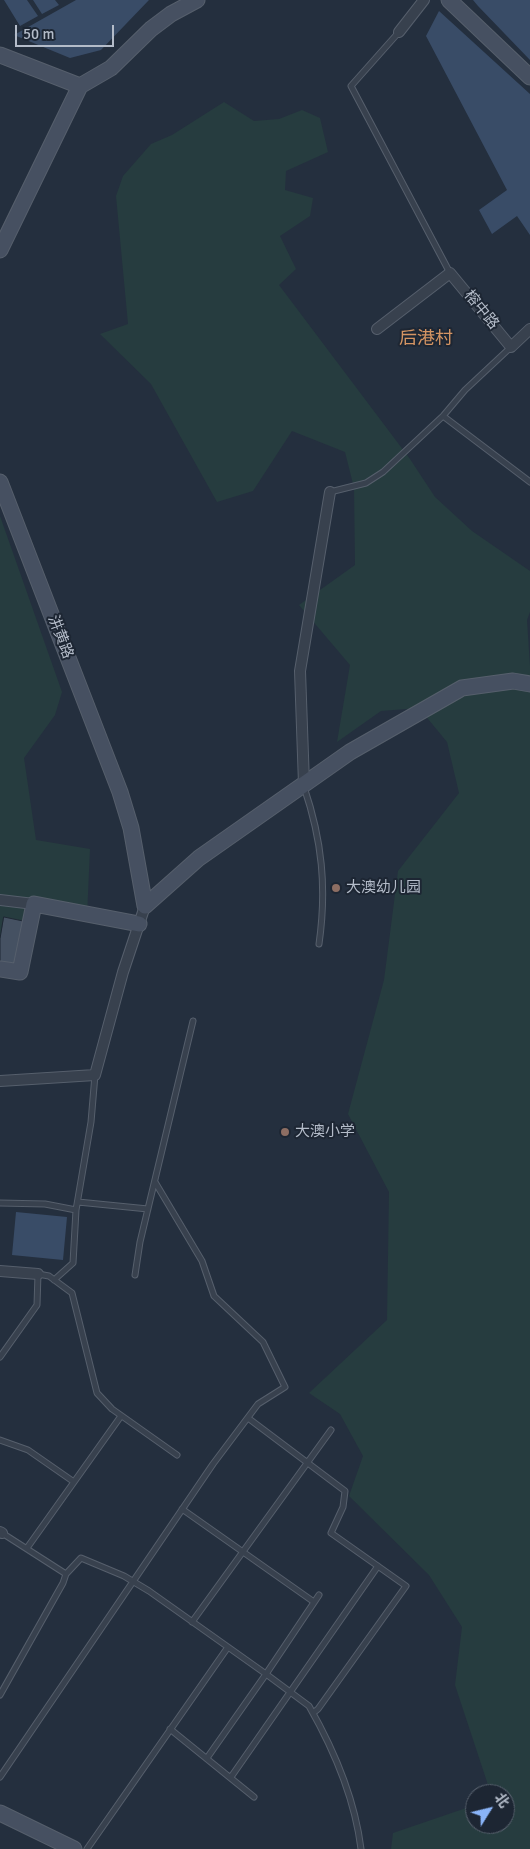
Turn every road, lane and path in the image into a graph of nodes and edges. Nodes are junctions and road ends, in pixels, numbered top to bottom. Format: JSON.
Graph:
{"nodes":[{"id":1,"x":197,"y":0,"type":"edge"},
{"id":2,"x":424,"y":0,"type":"edge"},
{"id":3,"x":449,"y":0,"type":"edge"},
{"id":4,"x":399,"y":32,"type":"joint"},
{"id":5,"x":0,"y":54,"type":"edge"},
{"id":6,"x":530,"y":76,"type":"edge"},
{"id":7,"x":80,"y":86,"type":"junction"},
{"id":8,"x":0,"y":250,"type":"edge"},
{"id":9,"x":450,"y":273,"type":"junction"},
{"id":10,"x":377,"y":329,"type":"dead end"},
{"id":11,"x":530,"y":329,"type":"edge"},
{"id":12,"x":511,"y":347,"type":"junction"},
{"id":13,"x":443,"y":416,"type":"junction"},
{"id":14,"x":0,"y":482,"type":"edge"},
{"id":15,"x":530,"y":482,"type":"edge"},
{"id":16,"x":330,"y":492,"type":"joint"},
{"id":17,"x":530,"y":684,"type":"edge"},
{"id":18,"x":304,"y":784,"type":"junction"},
{"id":19,"x":0,"y":900,"type":"edge"},
{"id":20,"x":34,"y":904,"type":"junction"},
{"id":21,"x":145,"y":906,"type":"junction"},
{"id":22,"x":139,"y":924,"type":"junction"},
{"id":23,"x":319,"y":944,"type":"dead end"},
{"id":24,"x":0,"y":969,"type":"edge"},
{"id":25,"x":193,"y":1021,"type":"dead end"},
{"id":26,"x":95,"y":1075,"type":"junction"},
{"id":27,"x":0,"y":1081,"type":"edge"},
{"id":28,"x":155,"y":1182,"type":"junction"},
{"id":29,"x":78,"y":1202,"type":"junction"},
{"id":30,"x":0,"y":1203,"type":"edge"},
{"id":31,"x":148,"y":1209,"type":"junction"},
{"id":32,"x":76,"y":1210,"type":"junction"},
{"id":33,"x":0,"y":1271,"type":"edge"},
{"id":34,"x":38,"y":1274,"type":"junction"},
{"id":35,"x":135,"y":1274,"type":"dead end"},
{"id":36,"x":54,"y":1280,"type":"junction"},
{"id":37,"x":0,"y":1357,"type":"edge"},
{"id":38,"x":121,"y":1416,"type":"junction"},
{"id":39,"x":248,"y":1418,"type":"junction"},
{"id":40,"x":331,"y":1430,"type":"dead end"},
{"id":41,"x":0,"y":1440,"type":"edge"},
{"id":42,"x":177,"y":1455,"type":"dead end"},
{"id":43,"x":307,"y":1462,"type":"junction"},
{"id":44,"x":74,"y":1482,"type":"junction"},
{"id":45,"x":182,"y":1509,"type":"junction"},
{"id":46,"x":1,"y":1532,"type":"edge"},
{"id":47,"x":27,"y":1548,"type":"junction"},
{"id":48,"x":378,"y":1566,"type":"junction"},
{"id":49,"x":66,"y":1574,"type":"junction"},
{"id":50,"x":132,"y":1581,"type":"junction"},
{"id":51,"x":319,"y":1595,"type":"dead end"},
{"id":52,"x":314,"y":1602,"type":"junction"},
{"id":53,"x":192,"y":1622,"type":"junction"},
{"id":54,"x":228,"y":1647,"type":"junction"},
{"id":55,"x":266,"y":1674,"type":"junction"},
{"id":56,"x":290,"y":1692,"type":"junction"},
{"id":57,"x":0,"y":1695,"type":"edge"},
{"id":58,"x":313,"y":1712,"type":"junction"},
{"id":59,"x":170,"y":1729,"type":"junction"},
{"id":60,"x":207,"y":1758,"type":"junction"},
{"id":61,"x":0,"y":1777,"type":"edge"},
{"id":62,"x":230,"y":1777,"type":"junction"},
{"id":63,"x":254,"y":1796,"type":"dead end"},
{"id":64,"x":0,"y":1813,"type":"edge"},
{"id":65,"x":74,"y":1849,"type":"edge"},
{"id":66,"x":87,"y":1849,"type":"edge"},
{"id":67,"x":361,"y":1849,"type":"edge"}],
"edges":[{"from":1,"to":7,"type":"main road"},
{"from":2,"to":4,"type":"street"},
{"from":3,"to":6,"type":"main road"},
{"from":4,"to":9,"type":"lane"},
{"from":5,"to":7,"type":"main road"},
{"from":7,"to":8,"type":"main road"},
{"from":9,"to":10,"type":"street"},
{"from":9,"to":12,"type":"street","name":"榕中路"},
{"from":11,"to":12,"type":"street"},
{"from":12,"to":13,"type":"lane"},
{"from":13,"to":15,"type":"lane"},
{"from":13,"to":16,"type":"lane"},
{"from":14,"to":21,"type":"main road","name":"汫黄路"},
{"from":16,"to":18,"type":"street"},
{"from":17,"to":18,"type":"main road"},
{"from":18,"to":21,"type":"main road"},
{"from":18,"to":23,"type":"lane"},
{"from":19,"to":20,"type":"street"},
{"from":20,"to":22,"type":"main road"},
{"from":20,"to":24,"type":"main road"},
{"from":21,"to":22,"type":"street"},
{"from":22,"to":26,"type":"street"},
{"from":25,"to":28,"type":"lane"},
{"from":26,"to":27,"type":"street"},
{"from":26,"to":29,"type":"lane"},
{"from":28,"to":31,"type":"lane"},
{"from":28,"to":39,"type":"lane"},
{"from":29,"to":31,"type":"lane"},
{"from":29,"to":32,"type":"lane"},
{"from":30,"to":32,"type":"lane"},
{"from":31,"to":35,"type":"lane"},
{"from":32,"to":36,"type":"lane"},
{"from":33,"to":34,"type":"street"},
{"from":34,"to":36,"type":"lane"},
{"from":34,"to":37,"type":"lane"},
{"from":36,"to":38,"type":"lane"},
{"from":38,"to":42,"type":"lane"},
{"from":38,"to":44,"type":"lane"},
{"from":39,"to":43,"type":"lane"},
{"from":39,"to":45,"type":"lane"},
{"from":40,"to":43,"type":"lane"},
{"from":41,"to":44,"type":"lane"},
{"from":43,"to":48,"type":"lane"},
{"from":43,"to":53,"type":"lane"},
{"from":44,"to":47,"type":"lane"},
{"from":45,"to":50,"type":"lane"},
{"from":45,"to":52,"type":"lane"},
{"from":46,"to":47,"type":"lane"},
{"from":47,"to":49,"type":"lane"},
{"from":48,"to":56,"type":"lane"},
{"from":48,"to":58,"type":"lane"},
{"from":49,"to":50,"type":"lane"},
{"from":49,"to":57,"type":"lane"},
{"from":50,"to":53,"type":"lane"},
{"from":50,"to":61,"type":"lane"},
{"from":51,"to":52,"type":"lane"},
{"from":52,"to":55,"type":"lane"},
{"from":53,"to":54,"type":"lane"},
{"from":54,"to":55,"type":"lane"},
{"from":54,"to":59,"type":"lane"},
{"from":55,"to":56,"type":"lane"},
{"from":55,"to":60,"type":"lane"},
{"from":56,"to":58,"type":"lane"},
{"from":56,"to":62,"type":"lane"},
{"from":58,"to":67,"type":"lane"},
{"from":59,"to":60,"type":"lane"},
{"from":59,"to":66,"type":"lane"},
{"from":60,"to":62,"type":"lane"},
{"from":62,"to":63,"type":"lane"},
{"from":64,"to":65,"type":"main road"}]}
